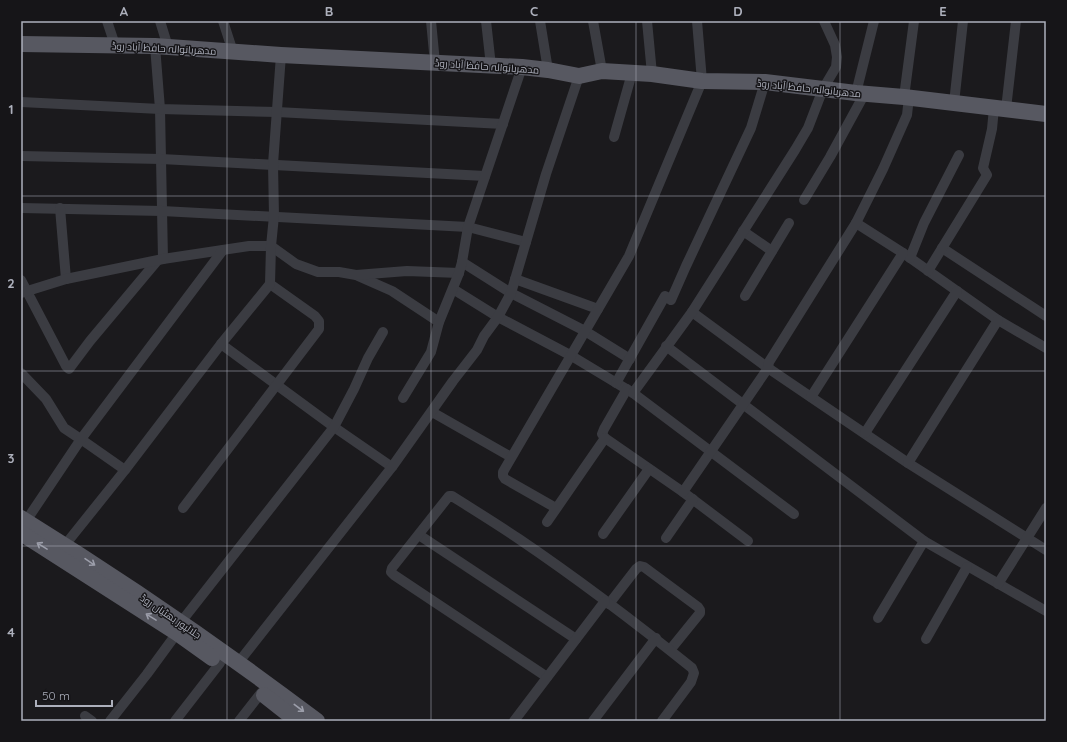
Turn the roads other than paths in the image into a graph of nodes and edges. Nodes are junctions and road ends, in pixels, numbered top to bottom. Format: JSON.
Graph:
{"nodes":[{"id":1,"x":107,"y":21,"type":"edge"},
{"id":2,"x":160,"y":21,"type":"edge"},
{"id":3,"x":223,"y":21,"type":"edge"},
{"id":4,"x":431,"y":21,"type":"edge"},
{"id":5,"x":486,"y":21,"type":"edge"},
{"id":6,"x":540,"y":21,"type":"edge"},
{"id":7,"x":593,"y":21,"type":"edge"},
{"id":8,"x":647,"y":21,"type":"edge"},
{"id":9,"x":697,"y":21,"type":"edge"},
{"id":10,"x":824,"y":21,"type":"edge"},
{"id":11,"x":874,"y":21,"type":"edge"},
{"id":12,"x":914,"y":21,"type":"edge"},
{"id":13,"x":963,"y":21,"type":"edge"},
{"id":14,"x":1016,"y":21,"type":"edge"},
{"id":15,"x":21,"y":44,"type":"edge"},
{"id":16,"x":115,"y":45,"type":"junction"},
{"id":17,"x":162,"y":46,"type":"junction"},
{"id":18,"x":233,"y":52,"type":"junction"},
{"id":19,"x":281,"y":55,"type":"junction"},
{"id":20,"x":435,"y":63,"type":"junction"},
{"id":21,"x":491,"y":66,"type":"junction"},
{"id":22,"x":522,"y":67,"type":"junction"},
{"id":23,"x":548,"y":70,"type":"junction"},
{"id":24,"x":602,"y":71,"type":"junction"},
{"id":25,"x":632,"y":73,"type":"junction"},
{"id":26,"x":652,"y":74,"type":"junction"},
{"id":27,"x":579,"y":76,"type":"junction"},
{"id":28,"x":702,"y":81,"type":"junction"},
{"id":29,"x":765,"y":82,"type":"junction"},
{"id":30,"x":823,"y":89,"type":"junction"},
{"id":31,"x":861,"y":93,"type":"junction"},
{"id":32,"x":906,"y":97,"type":"junction"},
{"id":33,"x":21,"y":102,"type":"edge"},
{"id":34,"x":954,"y":103,"type":"junction"},
{"id":35,"x":1000,"y":108,"type":"junction"},
{"id":36,"x":160,"y":109,"type":"junction"},
{"id":37,"x":277,"y":112,"type":"junction"},
{"id":38,"x":1046,"y":114,"type":"edge"},
{"id":39,"x":503,"y":124,"type":"junction"},
{"id":40,"x":614,"y":137,"type":"dead end"},
{"id":41,"x":959,"y":155,"type":"dead end"},
{"id":42,"x":21,"y":156,"type":"edge"},
{"id":43,"x":161,"y":159,"type":"junction"},
{"id":44,"x":273,"y":164,"type":"junction"},
{"id":45,"x":486,"y":176,"type":"junction"},
{"id":46,"x":804,"y":200,"type":"dead end"},
{"id":47,"x":21,"y":208,"type":"edge"},
{"id":48,"x":60,"y":208,"type":"junction"},
{"id":49,"x":162,"y":211,"type":"junction"},
{"id":50,"x":274,"y":216,"type":"junction"},
{"id":51,"x":789,"y":223,"type":"dead end"},
{"id":52,"x":856,"y":223,"type":"junction"},
{"id":53,"x":468,"y":227,"type":"junction"},
{"id":54,"x":743,"y":231,"type":"junction"},
{"id":55,"x":526,"y":242,"type":"junction"},
{"id":56,"x":271,"y":246,"type":"junction"},
{"id":57,"x":942,"y":248,"type":"junction"},
{"id":58,"x":223,"y":250,"type":"junction"},
{"id":59,"x":772,"y":251,"type":"junction"},
{"id":60,"x":906,"y":255,"type":"junction"},
{"id":61,"x":160,"y":260,"type":"junction"},
{"id":62,"x":462,"y":262,"type":"junction"},
{"id":63,"x":928,"y":271,"type":"junction"},
{"id":64,"x":459,"y":273,"type":"junction"},
{"id":65,"x":356,"y":275,"type":"junction"},
{"id":66,"x":66,"y":279,"type":"junction"},
{"id":67,"x":515,"y":279,"type":"junction"},
{"id":68,"x":21,"y":280,"type":"edge"},
{"id":69,"x":270,"y":284,"type":"junction"},
{"id":70,"x":453,"y":289,"type":"junction"},
{"id":71,"x":957,"y":291,"type":"junction"},
{"id":72,"x":24,"y":292,"type":"edge"},
{"id":73,"x":511,"y":293,"type":"junction"},
{"id":74,"x":745,"y":296,"type":"dead end"},
{"id":75,"x":598,"y":308,"type":"junction"},
{"id":76,"x":692,"y":312,"type":"junction"},
{"id":77,"x":1046,"y":316,"type":"edge"},
{"id":78,"x":498,"y":317,"type":"junction"},
{"id":79,"x":998,"y":320,"type":"junction"},
{"id":80,"x":439,"y":322,"type":"junction"},
{"id":81,"x":585,"y":331,"type":"junction"},
{"id":82,"x":384,"y":332,"type":"dead end"},
{"id":83,"x":221,"y":344,"type":"junction"},
{"id":84,"x":666,"y":346,"type":"junction"},
{"id":85,"x":1046,"y":348,"type":"edge"},
{"id":86,"x":570,"y":355,"type":"junction"},
{"id":87,"x":630,"y":359,"type":"junction"},
{"id":88,"x":768,"y":368,"type":"junction"},
{"id":89,"x":21,"y":373,"type":"edge"},
{"id":90,"x":616,"y":383,"type":"junction"},
{"id":91,"x":277,"y":384,"type":"junction"},
{"id":92,"x":630,"y":391,"type":"junction"},
{"id":93,"x":811,"y":397,"type":"junction"},
{"id":94,"x":403,"y":398,"type":"dead end"},
{"id":95,"x":743,"y":404,"type":"junction"},
{"id":96,"x":432,"y":412,"type":"junction"},
{"id":97,"x":334,"y":427,"type":"junction"},
{"id":98,"x":865,"y":433,"type":"junction"},
{"id":99,"x":605,"y":438,"type":"junction"},
{"id":100,"x":81,"y":439,"type":"junction"},
{"id":101,"x":711,"y":452,"type":"junction"},
{"id":102,"x":511,"y":457,"type":"junction"},
{"id":103,"x":908,"y":463,"type":"junction"},
{"id":104,"x":392,"y":467,"type":"junction"},
{"id":105,"x":649,"y":468,"type":"junction"},
{"id":106,"x":125,"y":470,"type":"junction"},
{"id":107,"x":683,"y":492,"type":"junction"},
{"id":108,"x":693,"y":499,"type":"junction"},
{"id":109,"x":183,"y":508,"type":"dead end"},
{"id":110,"x":556,"y":508,"type":"junction"},
{"id":111,"x":1046,"y":508,"type":"edge"},
{"id":112,"x":794,"y":514,"type":"dead end"},
{"id":113,"x":547,"y":522,"type":"dead end"},
{"id":114,"x":23,"y":524,"type":"edge"},
{"id":115,"x":419,"y":534,"type":"junction"},
{"id":116,"x":603,"y":534,"type":"dead end"},
{"id":117,"x":666,"y":538,"type":"dead end"},
{"id":118,"x":1027,"y":538,"type":"junction"},
{"id":119,"x":748,"y":541,"type":"dead end"},
{"id":120,"x":924,"y":541,"type":"junction"},
{"id":121,"x":65,"y":545,"type":"junction"},
{"id":122,"x":1046,"y":550,"type":"edge"},
{"id":123,"x":967,"y":567,"type":"junction"},
{"id":124,"x":998,"y":584,"type":"junction"},
{"id":125,"x":607,"y":602,"type":"junction"},
{"id":126,"x":1046,"y":611,"type":"edge"},
{"id":127,"x":878,"y":618,"type":"dead end"},
{"id":128,"x":179,"y":628,"type":"junction"},
{"id":129,"x":656,"y":638,"type":"junction"},
{"id":130,"x":576,"y":639,"type":"junction"},
{"id":131,"x":926,"y":639,"type":"dead end"},
{"id":132,"x":670,"y":650,"type":"junction"},
{"id":133,"x":220,"y":663,"type":"junction"},
{"id":134,"x":238,"y":663,"type":"junction"},
{"id":135,"x":547,"y":677,"type":"junction"},
{"id":136,"x":261,"y":693,"type":"junction"},
{"id":137,"x":110,"y":721,"type":"edge"},
{"id":138,"x":175,"y":721,"type":"edge"},
{"id":139,"x":239,"y":721,"type":"edge"},
{"id":140,"x":297,"y":721,"type":"edge"},
{"id":141,"x":317,"y":721,"type":"edge"},
{"id":142,"x":514,"y":721,"type":"edge"},
{"id":143,"x":593,"y":721,"type":"edge"},
{"id":144,"x":662,"y":721,"type":"edge"}],
"edges":[{"from":1,"to":16,"type":"street"},
{"from":2,"to":17,"type":"street"},
{"from":3,"to":18,"type":"street"},
{"from":4,"to":20,"type":"street"},
{"from":5,"to":21,"type":"street"},
{"from":6,"to":23,"type":"street"},
{"from":7,"to":24,"type":"street"},
{"from":8,"to":26,"type":"street"},
{"from":9,"to":28,"type":"street"},
{"from":10,"to":30,"type":"street"},
{"from":11,"to":31,"type":"street"},
{"from":12,"to":32,"type":"street"},
{"from":13,"to":34,"type":"street"},
{"from":14,"to":35,"type":"street"},
{"from":15,"to":16,"type":"main road","name":"مدھریانوالہ حافظ آباد روڈ"},
{"from":16,"to":17,"type":"main road","name":"مدھریانوالہ حافظ آباد روڈ"},
{"from":17,"to":18,"type":"main road","name":"مدھریانوالہ حافظ آباد روڈ"},
{"from":17,"to":36,"type":"street"},
{"from":18,"to":19,"type":"main road","name":"مدھریانوالہ حافظ آباد روڈ"},
{"from":19,"to":20,"type":"main road","name":"مدھریانوالہ حافظ آباد روڈ"},
{"from":19,"to":37,"type":"street"},
{"from":20,"to":21,"type":"main road","name":"مدھریانوالہ حافظ آباد روڈ"},
{"from":21,"to":22,"type":"main road","name":"مدھریانوالہ حافظ آباد روڈ"},
{"from":22,"to":23,"type":"main road","name":"مدھریانوالہ حافظ آباد روڈ"},
{"from":22,"to":39,"type":"street"},
{"from":23,"to":27,"type":"main road","name":"مدھریانوالہ حافظ آباد روڈ"},
{"from":24,"to":25,"type":"main road","name":"مدھریانوالہ حافظ آباد روڈ"},
{"from":24,"to":27,"type":"main road","name":"مدھریانوالہ حافظ آباد روڈ"},
{"from":25,"to":26,"type":"main road","name":"مدھریانوالہ حافظ آباد روڈ"},
{"from":25,"to":40,"type":"street"},
{"from":26,"to":28,"type":"main road","name":"مدھریانوالہ حافظ آباد روڈ"},
{"from":27,"to":55,"type":"street"},
{"from":28,"to":29,"type":"main road","name":"مدھریانوالہ حافظ آباد روڈ"},
{"from":28,"to":75,"type":"street"},
{"from":29,"to":30,"type":"main road","name":"مدھریانوالہ حافظ آباد روڈ"},
{"from":29,"to":87,"type":"street"},
{"from":30,"to":31,"type":"main road","name":"مدھریانوالہ حافظ آباد روڈ"},
{"from":30,"to":54,"type":"street"},
{"from":31,"to":32,"type":"main road","name":"مدھریانوالہ حافظ آباد روڈ"},
{"from":31,"to":46,"type":"street"},
{"from":32,"to":34,"type":"main road","name":"مدھریانوالہ حافظ آباد روڈ"},
{"from":32,"to":52,"type":"street"},
{"from":33,"to":36,"type":"street"},
{"from":34,"to":35,"type":"main road","name":"مدھریانوالہ حافظ آباد روڈ"},
{"from":35,"to":38,"type":"main road","name":"مدھریانوالہ حافظ آباد روڈ"},
{"from":35,"to":57,"type":"street"},
{"from":36,"to":37,"type":"street"},
{"from":36,"to":43,"type":"street"},
{"from":37,"to":39,"type":"street"},
{"from":37,"to":44,"type":"street"},
{"from":39,"to":45,"type":"street"},
{"from":41,"to":60,"type":"street"},
{"from":42,"to":43,"type":"street"},
{"from":43,"to":44,"type":"street"},
{"from":43,"to":49,"type":"street"},
{"from":44,"to":45,"type":"street"},
{"from":44,"to":50,"type":"street"},
{"from":45,"to":53,"type":"street"},
{"from":47,"to":48,"type":"street"},
{"from":48,"to":49,"type":"street"},
{"from":48,"to":66,"type":"street"},
{"from":49,"to":50,"type":"street"},
{"from":49,"to":61,"type":"street"},
{"from":50,"to":53,"type":"street"},
{"from":50,"to":56,"type":"street"},
{"from":51,"to":59,"type":"street"},
{"from":52,"to":60,"type":"street"},
{"from":52,"to":88,"type":"street"},
{"from":53,"to":55,"type":"street"},
{"from":53,"to":62,"type":"street"},
{"from":54,"to":59,"type":"street"},
{"from":54,"to":76,"type":"street"},
{"from":55,"to":67,"type":"street"},
{"from":56,"to":58,"type":"street"},
{"from":56,"to":65,"type":"street"},
{"from":56,"to":69,"type":"street"},
{"from":57,"to":63,"type":"street"},
{"from":57,"to":77,"type":"street"},
{"from":58,"to":61,"type":"street"},
{"from":58,"to":100,"type":"street"},
{"from":59,"to":74,"type":"street"},
{"from":60,"to":63,"type":"street"},
{"from":60,"to":93,"type":"street"},
{"from":61,"to":66,"type":"street"},
{"from":61,"to":72,"type":"street"},
{"from":62,"to":64,"type":"street"},
{"from":62,"to":73,"type":"street"},
{"from":63,"to":71,"type":"street"},
{"from":64,"to":65,"type":"street"},
{"from":64,"to":70,"type":"street"},
{"from":65,"to":80,"type":"street"},
{"from":66,"to":72,"type":"street"},
{"from":67,"to":73,"type":"street"},
{"from":67,"to":75,"type":"street"},
{"from":68,"to":72,"type":"street"},
{"from":69,"to":83,"type":"street"},
{"from":69,"to":91,"type":"street"},
{"from":70,"to":78,"type":"street"},
{"from":70,"to":80,"type":"street"},
{"from":71,"to":79,"type":"street"},
{"from":71,"to":98,"type":"street"},
{"from":73,"to":78,"type":"street"},
{"from":73,"to":81,"type":"street"},
{"from":75,"to":81,"type":"street"},
{"from":76,"to":84,"type":"street"},
{"from":76,"to":88,"type":"street"},
{"from":78,"to":86,"type":"street"},
{"from":78,"to":96,"type":"street"},
{"from":79,"to":85,"type":"street"},
{"from":79,"to":103,"type":"street"},
{"from":80,"to":94,"type":"street"},
{"from":81,"to":86,"type":"street"},
{"from":81,"to":87,"type":"street"},
{"from":82,"to":97,"type":"street"},
{"from":83,"to":91,"type":"street"},
{"from":83,"to":106,"type":"street"},
{"from":84,"to":92,"type":"street"},
{"from":84,"to":95,"type":"street"},
{"from":86,"to":90,"type":"street"},
{"from":86,"to":102,"type":"street"},
{"from":87,"to":90,"type":"street"},
{"from":88,"to":93,"type":"street"},
{"from":88,"to":95,"type":"street"},
{"from":89,"to":100,"type":"street"},
{"from":90,"to":92,"type":"street"},
{"from":91,"to":97,"type":"street"},
{"from":91,"to":109,"type":"street"},
{"from":92,"to":99,"type":"street"},
{"from":92,"to":101,"type":"street"},
{"from":93,"to":98,"type":"street"},
{"from":95,"to":101,"type":"street"},
{"from":95,"to":120,"type":"street"},
{"from":96,"to":102,"type":"street"},
{"from":96,"to":104,"type":"street"},
{"from":97,"to":104,"type":"street"},
{"from":97,"to":128,"type":"street"},
{"from":98,"to":103,"type":"street"},
{"from":99,"to":105,"type":"street"},
{"from":99,"to":110,"type":"street"},
{"from":100,"to":106,"type":"street"},
{"from":100,"to":114,"type":"street"},
{"from":101,"to":107,"type":"street"},
{"from":101,"to":112,"type":"street"},
{"from":102,"to":110,"type":"street"},
{"from":103,"to":118,"type":"street"},
{"from":104,"to":134,"type":"street"},
{"from":105,"to":107,"type":"street"},
{"from":105,"to":116,"type":"street"},
{"from":106,"to":121,"type":"street"},
{"from":107,"to":108,"type":"street"},
{"from":108,"to":117,"type":"street"},
{"from":108,"to":119,"type":"street"},
{"from":110,"to":113,"type":"street"},
{"from":111,"to":118,"type":"street"},
{"from":114,"to":121,"type":"main road","name":"جلالپور بھٹیاں روڈ"},
{"from":128,"to":114,"type":"main road","name":"جلالپور بھٹیاں روڈ","one_way":true},
{"from":115,"to":125,"type":"street"},
{"from":115,"to":130,"type":"street"},
{"from":115,"to":135,"type":"street"},
{"from":118,"to":122,"type":"street"},
{"from":118,"to":124,"type":"street"},
{"from":120,"to":123,"type":"street"},
{"from":120,"to":127,"type":"street"},
{"from":121,"to":128,"type":"main road","name":"جلالپور بھٹیاں روڈ","one_way":true},
{"from":123,"to":124,"type":"street"},
{"from":123,"to":131,"type":"street"},
{"from":124,"to":126,"type":"street"},
{"from":125,"to":129,"type":"street"},
{"from":125,"to":130,"type":"street"},
{"from":125,"to":132,"type":"street"},
{"from":128,"to":133,"type":"main road","name":"جلالپور بھٹیاں روڈ"},
{"from":128,"to":134,"type":"main road","name":"جلالپور بھٹیاں روڈ"},
{"from":128,"to":137,"type":"street"},
{"from":129,"to":132,"type":"street"},
{"from":129,"to":143,"type":"street"},
{"from":130,"to":135,"type":"street"},
{"from":132,"to":144,"type":"street"},
{"from":133,"to":136,"type":"main road","name":"جلالپور بھٹیاں روڈ"},
{"from":133,"to":138,"type":"street"},
{"from":134,"to":141,"type":"main road","name":"جلالپور بھٹیاں روڈ","one_way":true},
{"from":135,"to":142,"type":"street"},
{"from":136,"to":139,"type":"street"},
{"from":136,"to":140,"type":"main road","name":"جلالپور بھٹیاں روڈ"}]}
